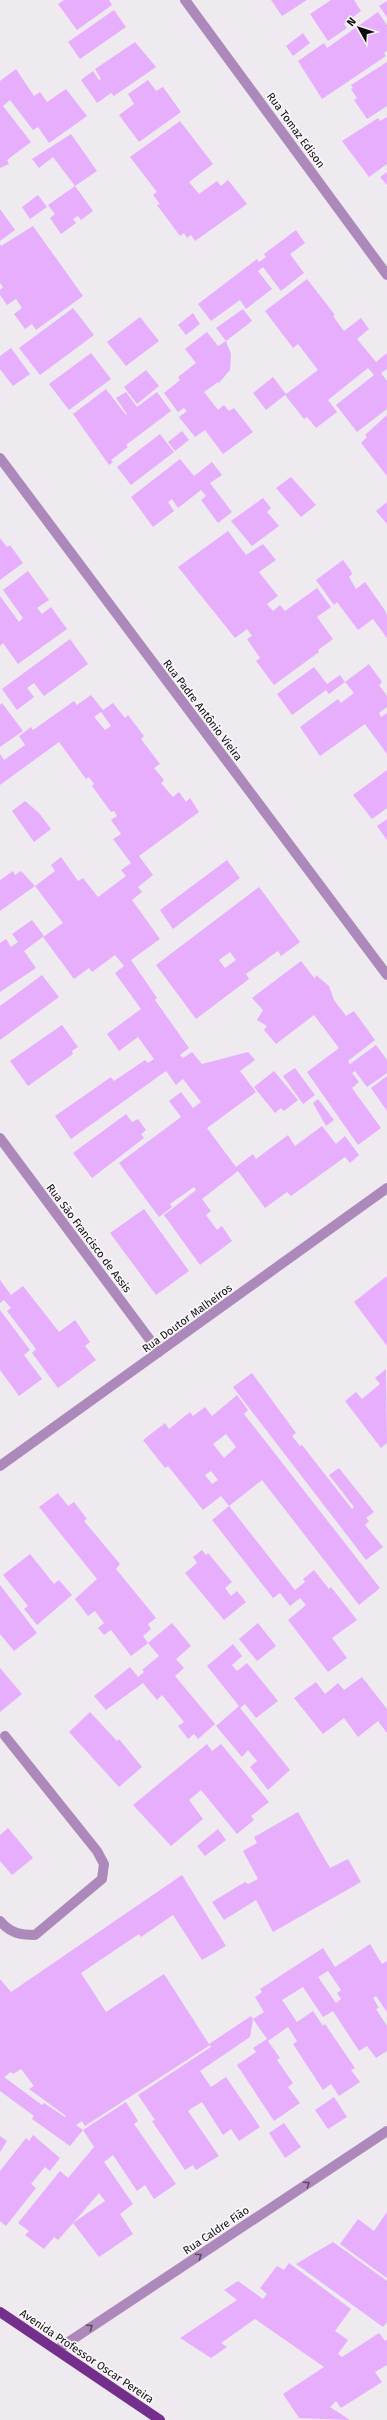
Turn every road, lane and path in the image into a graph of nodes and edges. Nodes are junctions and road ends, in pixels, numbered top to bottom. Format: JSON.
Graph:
{"nodes":[{"id":1,"x":185,"y":0,"type":"edge"},
{"id":2,"x":387,"y":275,"type":"edge"},
{"id":3,"x":0,"y":458,"type":"edge"},
{"id":4,"x":387,"y":975,"type":"edge"},
{"id":5,"x":0,"y":1138,"type":"edge"},
{"id":6,"x":387,"y":1188,"type":"edge"},
{"id":7,"x":159,"y":1352,"type":"junction"},
{"id":8,"x":0,"y":1466,"type":"edge"},
{"id":9,"x":5,"y":1736,"type":"dead end"},
{"id":10,"x":0,"y":1921,"type":"edge"},
{"id":11,"x":387,"y":2131,"type":"edge"},
{"id":12,"x":0,"y":2312,"type":"edge"},
{"id":13,"x":58,"y":2349,"type":"junction"},
{"id":14,"x":160,"y":2420,"type":"edge"}],
"edges":[{"from":1,"to":2,"type":"street","name":"Rua Tomaz Edison"},
{"from":3,"to":4,"type":"street","name":"Rua Padre Antônio Vieira"},
{"from":5,"to":7,"type":"street","name":"Rua São Francisco de Assis"},
{"from":6,"to":7,"type":"street","name":"Rua Doutor Malheiros"},
{"from":7,"to":8,"type":"street","name":"Rua Doutor Malheiros"},
{"from":9,"to":10,"type":"street"},
{"from":13,"to":11,"type":"street","name":"Rua Caldre Fião","one_way":true},
{"from":12,"to":13,"type":"main road","name":"Avenida Professor Oscar Pereira"},
{"from":13,"to":14,"type":"main road","name":"Avenida Professor Oscar Pereira"}]}
